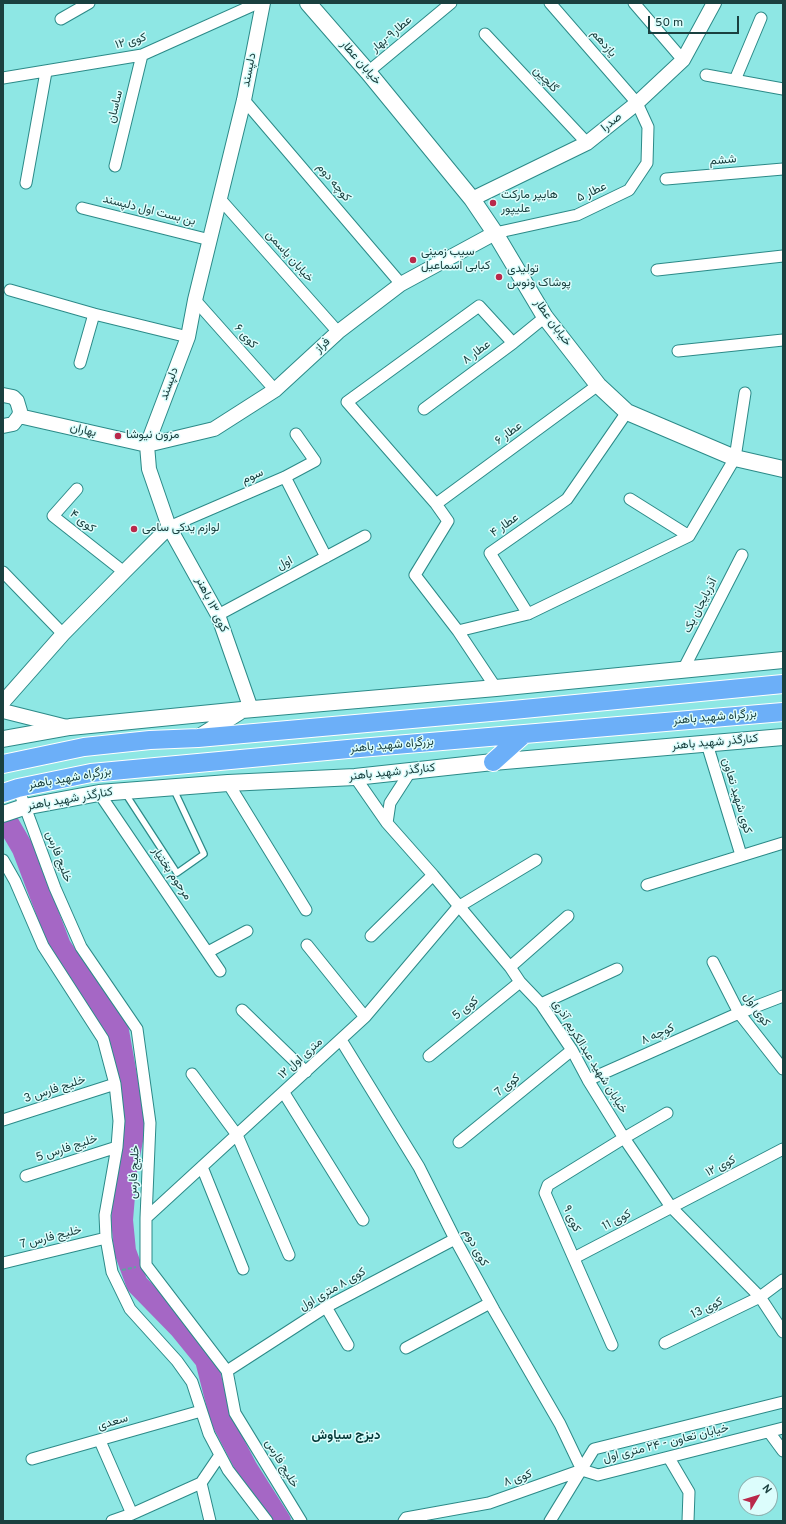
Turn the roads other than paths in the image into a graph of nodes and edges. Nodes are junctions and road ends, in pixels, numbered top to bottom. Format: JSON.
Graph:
{"nodes":[{"id":1,"x":89,"y":3,"type":"edge"},
{"id":2,"x":258,"y":3,"type":"edge"},
{"id":3,"x":264,"y":3,"type":"edge"},
{"id":4,"x":308,"y":3,"type":"edge"},
{"id":5,"x":451,"y":3,"type":"edge"},
{"id":6,"x":550,"y":3,"type":"edge"},
{"id":7,"x":634,"y":3,"type":"edge"},
{"id":8,"x":714,"y":3,"type":"edge"},
{"id":9,"x":761,"y":18,"type":"dead end"},
{"id":10,"x":61,"y":19,"type":"dead end"},
{"id":11,"x":485,"y":34,"type":"dead end"},
{"id":12,"x":142,"y":55,"type":"junction"},
{"id":13,"x":684,"y":60,"type":"junction"},
{"id":14,"x":46,"y":72,"type":"junction"},
{"id":15,"x":368,"y":72,"type":"junction"},
{"id":16,"x":706,"y":75,"type":"dead end"},
{"id":17,"x":3,"y":78,"type":"edge"},
{"id":18,"x":735,"y":80,"type":"junction"},
{"id":19,"x":783,"y":89,"type":"edge"},
{"id":20,"x":244,"y":100,"type":"junction"},
{"id":21,"x":637,"y":103,"type":"junction"},
{"id":22,"x":587,"y":143,"type":"junction"},
{"id":23,"x":115,"y":166,"type":"dead end"},
{"id":24,"x":783,"y":169,"type":"edge"},
{"id":25,"x":666,"y":179,"type":"dead end"},
{"id":26,"x":26,"y":183,"type":"dead end"},
{"id":27,"x":629,"y":190,"type":"joint"},
{"id":28,"x":472,"y":198,"type":"junction"},
{"id":29,"x":220,"y":199,"type":"junction"},
{"id":30,"x":82,"y":208,"type":"dead end"},
{"id":31,"x":495,"y":233,"type":"junction"},
{"id":32,"x":210,"y":240,"type":"junction"},
{"id":33,"x":783,"y":256,"type":"edge"},
{"id":34,"x":657,"y":270,"type":"dead end"},
{"id":35,"x":401,"y":284,"type":"junction"},
{"id":36,"x":10,"y":290,"type":"dead end"},
{"id":37,"x":195,"y":300,"type":"junction"},
{"id":38,"x":94,"y":314,"type":"junction"},
{"id":39,"x":545,"y":317,"type":"junction"},
{"id":40,"x":338,"y":332,"type":"junction"},
{"id":41,"x":188,"y":337,"type":"junction"},
{"id":42,"x":783,"y":340,"type":"edge"},
{"id":43,"x":513,"y":343,"type":"junction"},
{"id":44,"x":678,"y":350,"type":"dead end"},
{"id":45,"x":80,"y":363,"type":"dead end"},
{"id":46,"x":598,"y":384,"type":"junction"},
{"id":47,"x":275,"y":390,"type":"junction"},
{"id":48,"x":745,"y":393,"type":"dead end"},
{"id":49,"x":3,"y":395,"type":"edge"},
{"id":50,"x":424,"y":409,"type":"dead end"},
{"id":51,"x":627,"y":412,"type":"junction"},
{"id":52,"x":19,"y":416,"type":"junction"},
{"id":53,"x":3,"y":426,"type":"edge"},
{"id":54,"x":296,"y":434,"type":"dead end"},
{"id":55,"x":147,"y":445,"type":"junction"},
{"id":56,"x":735,"y":458,"type":"junction"},
{"id":57,"x":783,"y":469,"type":"edge"},
{"id":58,"x":286,"y":477,"type":"junction"},
{"id":59,"x":77,"y":489,"type":"dead end"},
{"id":60,"x":630,"y":499,"type":"dead end"},
{"id":61,"x":436,"y":504,"type":"junction"},
{"id":62,"x":169,"y":527,"type":"junction"},
{"id":63,"x":365,"y":536,"type":"dead end"},
{"id":64,"x":689,"y":536,"type":"junction"},
{"id":65,"x":742,"y":555,"type":"dead end"},
{"id":66,"x":326,"y":556,"type":"junction"},
{"id":67,"x":3,"y":572,"type":"edge"},
{"id":68,"x":124,"y":572,"type":"junction"},
{"id":69,"x":528,"y":614,"type":"junction"},
{"id":70,"x":218,"y":615,"type":"junction"},
{"id":71,"x":458,"y":631,"type":"junction"},
{"id":72,"x":63,"y":634,"type":"junction"},
{"id":73,"x":783,"y":660,"type":"edge"},
{"id":74,"x":683,"y":670,"type":"junction"},
{"id":75,"x":783,"y":684,"type":"edge"},
{"id":76,"x":496,"y":688,"type":"junction"},
{"id":77,"x":3,"y":702,"type":"edge"},
{"id":78,"x":246,"y":709,"type":"junction"},
{"id":79,"x":3,"y":711,"type":"edge"},
{"id":80,"x":783,"y":712,"type":"edge"},
{"id":81,"x":77,"y":727,"type":"junction"},
{"id":82,"x":522,"y":736,"type":"junction"},
{"id":83,"x":783,"y":737,"type":"edge"},
{"id":84,"x":198,"y":738,"type":"junction"},
{"id":85,"x":3,"y":739,"type":"edge"},
{"id":86,"x":150,"y":740,"type":"junction"},
{"id":87,"x":707,"y":744,"type":"junction"},
{"id":88,"x":493,"y":762,"type":"junction"},
{"id":89,"x":3,"y":764,"type":"edge"},
{"id":90,"x":410,"y":772,"type":"junction"},
{"id":91,"x":354,"y":777,"type":"junction"},
{"id":92,"x":228,"y":784,"type":"junction"},
{"id":93,"x":173,"y":788,"type":"junction"},
{"id":94,"x":10,"y":790,"type":"edge"},
{"id":95,"x":124,"y":791,"type":"junction"},
{"id":96,"x":99,"y":793,"type":"junction"},
{"id":97,"x":24,"y":807,"type":"junction"},
{"id":98,"x":3,"y":814,"type":"edge"},
{"id":99,"x":387,"y":823,"type":"junction"},
{"id":100,"x":783,"y":843,"type":"edge"},
{"id":101,"x":741,"y":855,"type":"junction"},
{"id":102,"x":3,"y":860,"type":"edge"},
{"id":103,"x":536,"y":860,"type":"dead end"},
{"id":104,"x":433,"y":875,"type":"junction"},
{"id":105,"x":647,"y":885,"type":"dead end"},
{"id":106,"x":458,"y":907,"type":"junction"},
{"id":107,"x":306,"y":910,"type":"dead end"},
{"id":108,"x":568,"y":916,"type":"dead end"},
{"id":109,"x":247,"y":931,"type":"dead end"},
{"id":110,"x":371,"y":936,"type":"dead end"},
{"id":111,"x":308,"y":945,"type":"dead end"},
{"id":112,"x":208,"y":952,"type":"junction"},
{"id":113,"x":713,"y":962,"type":"dead end"},
{"id":114,"x":510,"y":967,"type":"junction"},
{"id":115,"x":617,"y":968,"type":"dead end"},
{"id":116,"x":220,"y":971,"type":"dead end"},
{"id":117,"x":520,"y":982,"type":"junction"},
{"id":118,"x":783,"y":996,"type":"edge"},
{"id":119,"x":541,"y":1004,"type":"junction"},
{"id":120,"x":242,"y":1010,"type":"dead end"},
{"id":121,"x":739,"y":1012,"type":"junction"},
{"id":122,"x":366,"y":1018,"type":"junction"},
{"id":123,"x":341,"y":1040,"type":"junction"},
{"id":124,"x":572,"y":1050,"type":"junction"},
{"id":125,"x":429,"y":1056,"type":"dead end"},
{"id":126,"x":783,"y":1069,"type":"edge"},
{"id":127,"x":306,"y":1072,"type":"junction"},
{"id":128,"x":192,"y":1074,"type":"dead end"},
{"id":129,"x":588,"y":1080,"type":"junction"},
{"id":130,"x":115,"y":1084,"type":"junction"},
{"id":131,"x":284,"y":1092,"type":"junction"},
{"id":132,"x":667,"y":1113,"type":"dead end"},
{"id":133,"x":3,"y":1120,"type":"edge"},
{"id":134,"x":237,"y":1135,"type":"junction"},
{"id":135,"x":624,"y":1138,"type":"junction"},
{"id":136,"x":459,"y":1142,"type":"dead end"},
{"id":137,"x":117,"y":1147,"type":"junction"},
{"id":138,"x":783,"y":1149,"type":"edge"},
{"id":139,"x":202,"y":1167,"type":"junction"},
{"id":140,"x":26,"y":1176,"type":"dead end"},
{"id":141,"x":671,"y":1207,"type":"junction"},
{"id":142,"x":146,"y":1218,"type":"junction"},
{"id":143,"x":364,"y":1220,"type":"dead end"},
{"id":144,"x":106,"y":1238,"type":"junction"},
{"id":145,"x":455,"y":1239,"type":"junction"},
{"id":146,"x":289,"y":1255,"type":"dead end"},
{"id":147,"x":574,"y":1258,"type":"junction"},
{"id":148,"x":3,"y":1263,"type":"edge"},
{"id":149,"x":243,"y":1269,"type":"dead end"},
{"id":150,"x":783,"y":1280,"type":"edge"},
{"id":151,"x":760,"y":1297,"type":"junction"},
{"id":152,"x":490,"y":1303,"type":"junction"},
{"id":153,"x":326,"y":1307,"type":"junction"},
{"id":154,"x":783,"y":1332,"type":"edge"},
{"id":155,"x":665,"y":1343,"type":"dead end"},
{"id":156,"x":348,"y":1345,"type":"dead end"},
{"id":157,"x":612,"y":1345,"type":"dead end"},
{"id":158,"x":406,"y":1348,"type":"dead end"},
{"id":159,"x":227,"y":1371,"type":"junction"},
{"id":160,"x":783,"y":1402,"type":"edge"},
{"id":161,"x":201,"y":1411,"type":"junction"},
{"id":162,"x":783,"y":1428,"type":"edge"},
{"id":163,"x":769,"y":1432,"type":"junction"},
{"id":164,"x":100,"y":1441,"type":"junction"},
{"id":165,"x":783,"y":1451,"type":"edge"},
{"id":166,"x":220,"y":1455,"type":"junction"},
{"id":167,"x":669,"y":1458,"type":"junction"},
{"id":168,"x":32,"y":1459,"type":"dead end"},
{"id":169,"x":582,"y":1470,"type":"junction"},
{"id":170,"x":201,"y":1483,"type":"junction"},
{"id":171,"x":132,"y":1514,"type":"junction"},
{"id":172,"x":112,"y":1521,"type":"edge"},
{"id":173,"x":210,"y":1521,"type":"edge"},
{"id":174,"x":267,"y":1521,"type":"edge"},
{"id":175,"x":301,"y":1521,"type":"edge"},
{"id":176,"x":404,"y":1521,"type":"edge"},
{"id":177,"x":550,"y":1521,"type":"edge"},
{"id":178,"x":688,"y":1521,"type":"edge"}],
"edges":[{"from":1,"to":10,"type":"street"},
{"from":2,"to":12,"type":"street","name":"کوی ۱۲"},
{"from":3,"to":20,"type":"street","name":"دلپسند"},
{"from":4,"to":15,"type":"main road","name":"خیابان عطار"},
{"from":5,"to":15,"type":"street","name":"عطار۹-بهار"},
{"from":6,"to":21,"type":"street","name":"یازدهم"},
{"from":7,"to":13,"type":"street"},
{"from":8,"to":13,"type":"street","name":"صدرا"},
{"from":9,"to":18,"type":"street"},
{"from":11,"to":22,"type":"street","name":"گلچین"},
{"from":12,"to":14,"type":"street","name":"کوی ۱۲"},
{"from":12,"to":23,"type":"street","name":"ساسان"},
{"from":13,"to":21,"type":"street","name":"صدرا"},
{"from":14,"to":17,"type":"street","name":"کوی ۱۲"},
{"from":14,"to":26,"type":"street"},
{"from":15,"to":28,"type":"main road","name":"خیابان عطار"},
{"from":16,"to":18,"type":"street"},
{"from":18,"to":19,"type":"street"},
{"from":20,"to":29,"type":"street","name":"دلپسند"},
{"from":20,"to":35,"type":"street","name":"کوچه دوم"},
{"from":21,"to":22,"type":"street","name":"صدرا"},
{"from":21,"to":27,"type":"street","name":"یازدهم"},
{"from":22,"to":28,"type":"street","name":"صدرا"},
{"from":24,"to":25,"type":"street","name":"ششم"},
{"from":27,"to":31,"type":"street","name":"عطار ۵"},
{"from":28,"to":31,"type":"main road","name":"خیابان عطار"},
{"from":29,"to":32,"type":"street","name":"دلپسند"},
{"from":29,"to":40,"type":"street","name":"خیابان یاسمن"},
{"from":30,"to":32,"type":"street","name":"بن بست اول دلپسند"},
{"from":31,"to":35,"type":"street","name":"فراز"},
{"from":31,"to":39,"type":"main road","name":"خیابان عطار"},
{"from":32,"to":37,"type":"street","name":"دلپسند"},
{"from":33,"to":34,"type":"street"},
{"from":35,"to":40,"type":"street","name":"فراز"},
{"from":36,"to":38,"type":"street"},
{"from":37,"to":41,"type":"street","name":"دلپسند"},
{"from":37,"to":47,"type":"street","name":"کوی ۶"},
{"from":38,"to":41,"type":"street"},
{"from":38,"to":45,"type":"street"},
{"from":39,"to":43,"type":"street","name":"عطار ۸"},
{"from":39,"to":46,"type":"main road","name":"خیابان عطار"},
{"from":40,"to":47,"type":"street","name":"فراز"},
{"from":41,"to":55,"type":"street","name":"دلپسند"},
{"from":42,"to":44,"type":"street"},
{"from":43,"to":50,"type":"street","name":"عطار ۸"},
{"from":43,"to":61,"type":"street"},
{"from":46,"to":51,"type":"main road","name":"خیابان عطار"},
{"from":46,"to":61,"type":"street","name":"عطار ۶"},
{"from":47,"to":55,"type":"street","name":"فراز"},
{"from":48,"to":56,"type":"street"},
{"from":49,"to":52,"type":"street"},
{"from":51,"to":56,"type":"main road","name":"خیابان عطار"},
{"from":51,"to":69,"type":"street","name":"عطار ۴"},
{"from":52,"to":53,"type":"street"},
{"from":52,"to":55,"type":"street","name":"بهاران"},
{"from":54,"to":58,"type":"street","name":"سوم"},
{"from":55,"to":62,"type":"street","name":"دلپسند"},
{"from":56,"to":57,"type":"main road","name":"خیابان عطار"},
{"from":56,"to":64,"type":"street"},
{"from":58,"to":62,"type":"street","name":"سوم"},
{"from":58,"to":66,"type":"street"},
{"from":59,"to":68,"type":"street","name":"کوی ۴"},
{"from":60,"to":64,"type":"street"},
{"from":61,"to":71,"type":"street"},
{"from":62,"to":68,"type":"street"},
{"from":62,"to":70,"type":"street","name":"کوی ۱۳ باهنر"},
{"from":63,"to":66,"type":"street","name":"اول"},
{"from":64,"to":69,"type":"street"},
{"from":65,"to":74,"type":"street","name":"آذربایجان یک"},
{"from":66,"to":70,"type":"street","name":"اول"},
{"from":67,"to":72,"type":"street"},
{"from":68,"to":72,"type":"street"},
{"from":69,"to":71,"type":"street"},
{"from":70,"to":78,"type":"street","name":"کوی ۱۳ باهنر"},
{"from":71,"to":76,"type":"street"},
{"from":72,"to":77,"type":"street"},
{"from":73,"to":74,"type":"main road"},
{"from":74,"to":76,"type":"main road"},
{"from":75,"to":84,"type":"highway","name":"بزرگراه شهید باهنر"},
{"from":76,"to":78,"type":"main road"},
{"from":78,"to":81,"type":"main road"},
{"from":78,"to":84,"type":"main road"},
{"from":79,"to":81,"type":"street"},
{"from":80,"to":82,"type":"highway","name":"بزرگراه شهید باهنر"},
{"from":81,"to":85,"type":"main road"},
{"from":81,"to":86,"type":"main road"},
{"from":82,"to":88,"type":"highway"},
{"from":82,"to":94,"type":"highway","name":"بزرگراه شهید باهنر"},
{"from":83,"to":87,"type":"main road","name":"کنارگذر شهید باهنر"},
{"from":84,"to":86,"type":"highway","name":"بزرگراه شهید باهنر"},
{"from":86,"to":89,"type":"highway","name":"بزرگراه شهید باهنر"},
{"from":87,"to":88,"type":"main road","name":"کنارگذر شهید باهنر"},
{"from":87,"to":101,"type":"street","name":"کوی شهید تعاون"},
{"from":88,"to":90,"type":"main road","name":"کنارگذر شهید باهنر"},
{"from":90,"to":91,"type":"main road","name":"کنارگذر شهید باهنر"},
{"from":90,"to":99,"type":"street"},
{"from":91,"to":92,"type":"main road","name":"کنارگذر شهید باهنر"},
{"from":91,"to":99,"type":"street","name":"خیابان شهید عبدالکریم آذری"},
{"from":92,"to":93,"type":"main road","name":"کنارگذر شهید باهنر"},
{"from":92,"to":107,"type":"street"},
{"from":93,"to":95,"type":"main road","name":"کنارگذر شهید باهنر"},
{"from":93,"to":95,"type":"lane"},
{"from":94,"to":97,"type":"street","name":"خلیج فارس"},
{"from":95,"to":96,"type":"main road","name":"کنارگذر شهید باهنر"},
{"from":96,"to":97,"type":"main road","name":"کنارگذر شهید باهنر"},
{"from":96,"to":112,"type":"street","name":"مرحوم بختیار"},
{"from":97,"to":98,"type":"main road","name":"کنارگذر شهید باهنر"},
{"from":97,"to":142,"type":"street","name":"خلیج فارس"},
{"from":99,"to":104,"type":"street","name":"خیابان شهید عبدالکریم آذری"},
{"from":100,"to":101,"type":"street"},
{"from":101,"to":105,"type":"street"},
{"from":102,"to":130,"type":"street","name":"خلیج فارس"},
{"from":103,"to":106,"type":"street","name":"۱۲ متری اول"},
{"from":104,"to":106,"type":"street","name":"خیابان شهید عبدالکریم آذری"},
{"from":104,"to":110,"type":"street"},
{"from":106,"to":114,"type":"street","name":"خیابان شهید عبدالکریم آذری"},
{"from":106,"to":122,"type":"street","name":"۱۲ متری اول"},
{"from":108,"to":114,"type":"street"},
{"from":109,"to":112,"type":"street"},
{"from":111,"to":122,"type":"street"},
{"from":112,"to":116,"type":"street","name":"مرحوم بختیار"},
{"from":113,"to":121,"type":"street","name":"کوی اول"},
{"from":114,"to":117,"type":"street","name":"خیابان شهید عبدالکریم آذری"},
{"from":115,"to":119,"type":"street"},
{"from":117,"to":119,"type":"street","name":"خیابان شهید عبدالکریم آذری"},
{"from":117,"to":125,"type":"street","name":"کوی 5"},
{"from":118,"to":121,"type":"street","name":"کوچه ۸"},
{"from":119,"to":124,"type":"street","name":"خیابان شهید عبدالکریم آذری"},
{"from":120,"to":127,"type":"street"},
{"from":121,"to":126,"type":"street","name":"کوی اول"},
{"from":121,"to":129,"type":"street","name":"کوچه ۸"},
{"from":122,"to":123,"type":"street","name":"۱۲ متری اول"},
{"from":123,"to":127,"type":"street","name":"۱۲ متری اول"},
{"from":123,"to":145,"type":"street","name":"کوی دوم"},
{"from":124,"to":129,"type":"street","name":"خیابان شهید عبدالکریم آذری"},
{"from":124,"to":136,"type":"street","name":"کوی 7"},
{"from":127,"to":131,"type":"street","name":"۱۲ متری اول"},
{"from":128,"to":134,"type":"street"},
{"from":129,"to":135,"type":"street","name":"خیابان شهید عبدالکریم آذری"},
{"from":130,"to":133,"type":"street","name":"خلیج فارس 3"},
{"from":130,"to":137,"type":"street","name":"خلیج فارس"},
{"from":131,"to":134,"type":"street","name":"۱۲ متری اول"},
{"from":131,"to":143,"type":"street"},
{"from":132,"to":135,"type":"street","name":"کوی ۹"},
{"from":134,"to":139,"type":"street","name":"۱۲ متری اول"},
{"from":134,"to":146,"type":"street"},
{"from":135,"to":141,"type":"street","name":"خیابان شهید عبدالکریم آذری"},
{"from":135,"to":147,"type":"street","name":"کوی ۹"},
{"from":137,"to":140,"type":"street","name":"خلیج فارس 5"},
{"from":137,"to":144,"type":"street","name":"خلیج فارس"},
{"from":138,"to":141,"type":"street","name":"کوی ۱۲"},
{"from":139,"to":142,"type":"street","name":"۱۲ متری اول"},
{"from":139,"to":149,"type":"street"},
{"from":141,"to":147,"type":"street","name":"کوی 11"},
{"from":141,"to":151,"type":"street","name":"خیابان شهید عبدالکریم آذری"},
{"from":142,"to":159,"type":"street","name":"خلیج فارس"},
{"from":144,"to":148,"type":"street","name":"خلیج فارس 7"},
{"from":144,"to":161,"type":"street","name":"خلیج فارس"},
{"from":145,"to":152,"type":"street","name":"کوی دوم"},
{"from":145,"to":153,"type":"street","name":"کوی ۸ متری اول"},
{"from":147,"to":157,"type":"street","name":"کوی ۹"},
{"from":150,"to":151,"type":"street","name":"کوی 13"},
{"from":151,"to":154,"type":"street","name":"خیابان شهید عبدالکریم آذری"},
{"from":151,"to":155,"type":"street","name":"کوی 13"},
{"from":152,"to":158,"type":"street"},
{"from":152,"to":169,"type":"street","name":"کوی دوم"},
{"from":153,"to":156,"type":"street"},
{"from":153,"to":159,"type":"street","name":"کوی ۸ متری اول"},
{"from":159,"to":175,"type":"street","name":"خلیج فارس"},
{"from":160,"to":169,"type":"street","name":"خیابان تعاون - ۲۴ متری اول"},
{"from":161,"to":164,"type":"street","name":"سعدی"},
{"from":161,"to":166,"type":"street","name":"خلیج فارس"},
{"from":162,"to":163,"type":"street","name":"خیابان تعاون - ۲۴ متری اول"},
{"from":163,"to":165,"type":"street"},
{"from":163,"to":167,"type":"street","name":"خیابان تعاون - ۲۴ متری اول"},
{"from":164,"to":168,"type":"street","name":"سعدی"},
{"from":164,"to":171,"type":"street"},
{"from":166,"to":170,"type":"street"},
{"from":166,"to":174,"type":"street","name":"خلیج فارس"},
{"from":167,"to":169,"type":"street","name":"خیابان تعاون - ۲۴ متری اول"},
{"from":167,"to":178,"type":"street"},
{"from":169,"to":176,"type":"street","name":"کوی ۸"},
{"from":169,"to":177,"type":"street"},
{"from":170,"to":171,"type":"street"},
{"from":170,"to":173,"type":"street"},
{"from":171,"to":172,"type":"street"}]}
